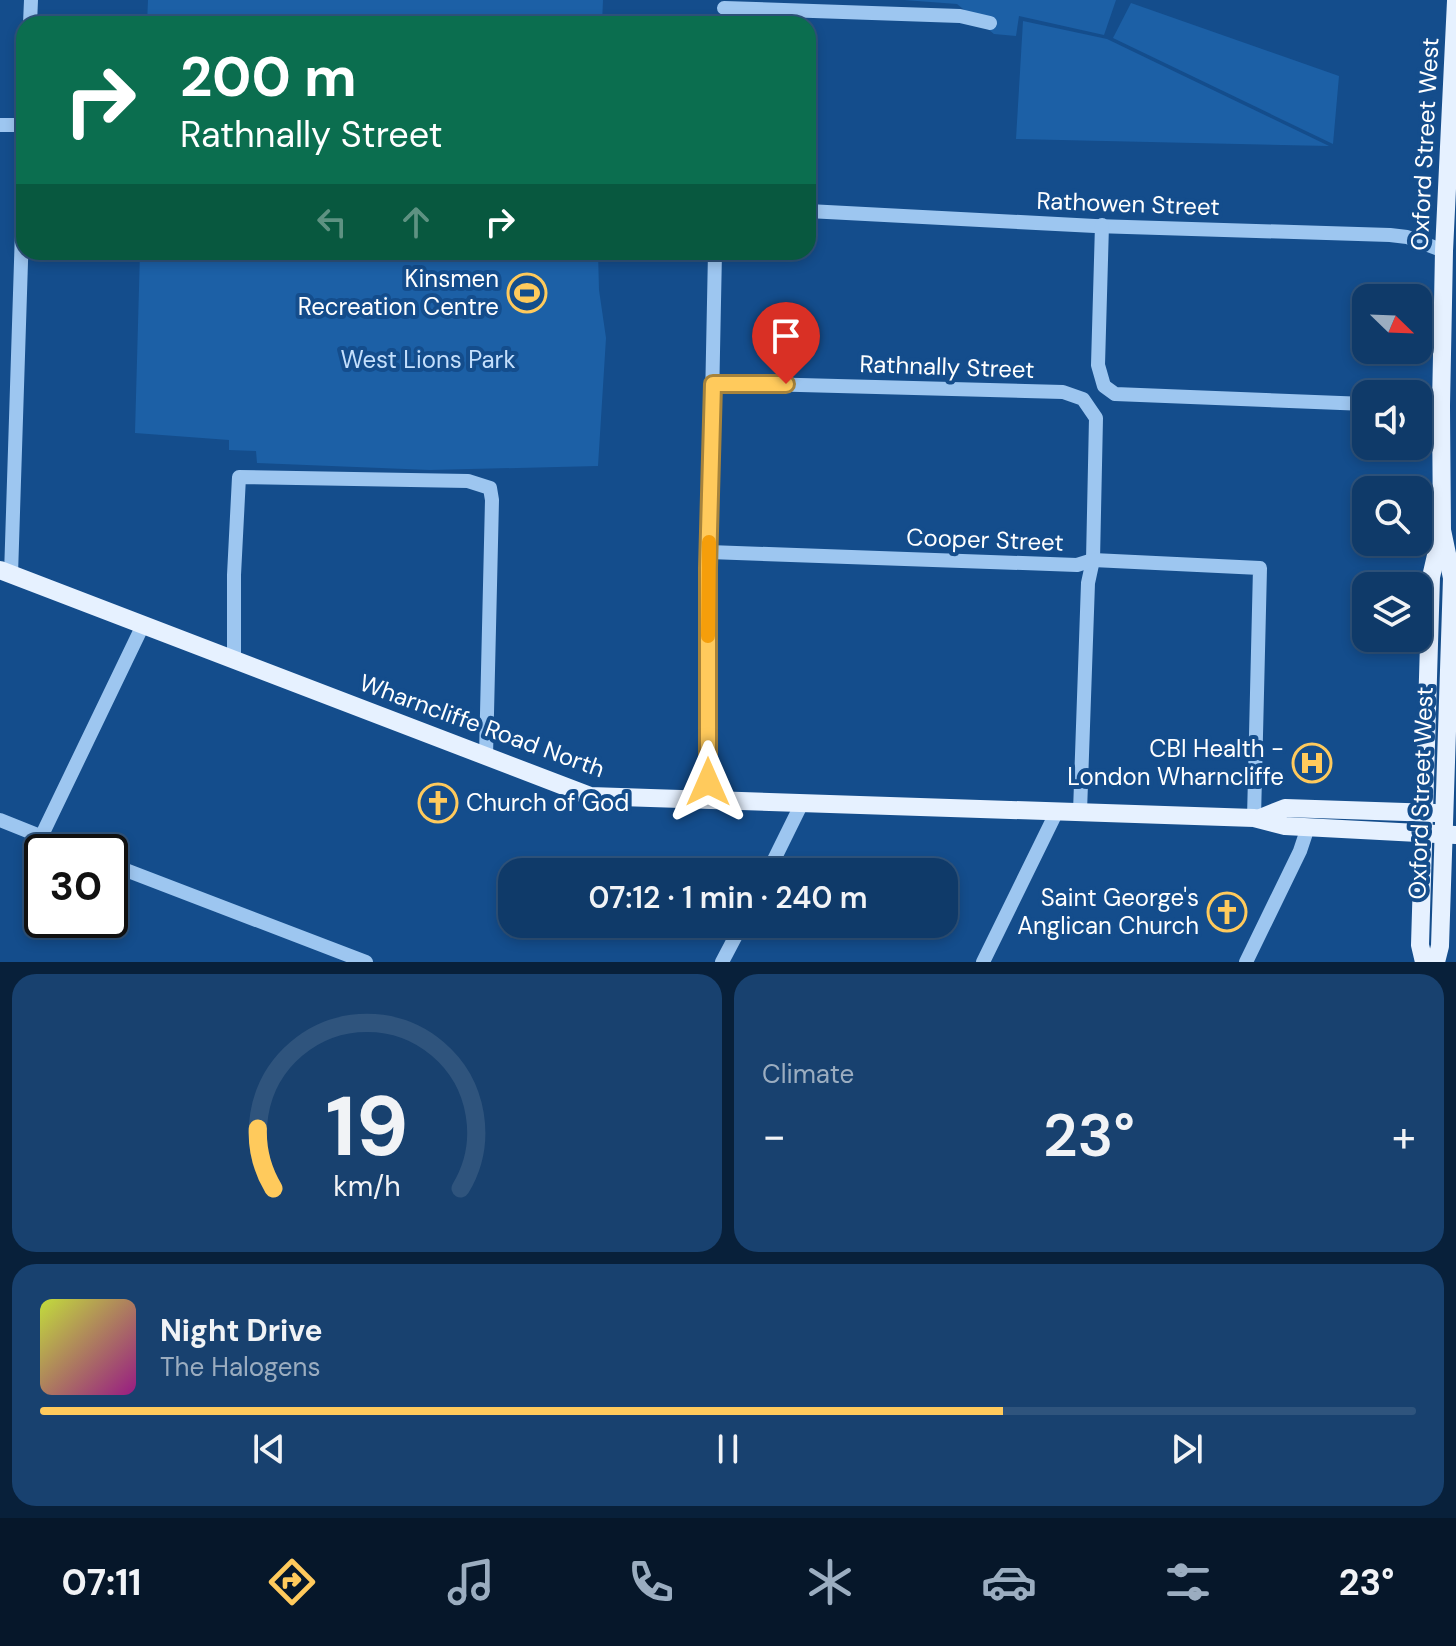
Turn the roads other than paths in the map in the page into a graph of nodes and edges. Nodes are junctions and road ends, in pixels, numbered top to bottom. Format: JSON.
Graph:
{"nodes":[{"id":1,"x":1456,"y":1,"type":"edge"},
{"id":2,"x":724,"y":4,"type":"edge"},
{"id":3,"x":990,"y":23,"type":"dead end"},
{"id":4,"x":816,"y":211,"type":"edge"},
{"id":5,"x":1102,"y":225,"type":"junction"},
{"id":6,"x":1444,"y":251,"type":"junction"},
{"id":7,"x":20,"y":260,"type":"edge"},
{"id":8,"x":715,"y":260,"type":"edge"},
{"id":9,"x":1450,"y":302,"type":"edge"},
{"id":10,"x":713,"y":384,"type":"junction"},
{"id":11,"x":1352,"y":404,"type":"edge"},
{"id":12,"x":1432,"y":406,"type":"edge"},
{"id":13,"x":1441,"y":406,"type":"junction"},
{"id":14,"x":1442,"y":530,"type":"junction"},
{"id":15,"x":709,"y":552,"type":"junction"},
{"id":16,"x":1093,"y":560,"type":"junction"},
{"id":17,"x":6,"y":573,"type":"edge"},
{"id":18,"x":1432,"y":573,"type":"edge"},
{"id":19,"x":143,"y":625,"type":"junction"},
{"id":20,"x":1432,"y":641,"type":"edge"},
{"id":21,"x":1453,"y":643,"type":"edge"},
{"id":22,"x":1430,"y":652,"type":"edge"},
{"id":23,"x":234,"y":659,"type":"junction"},
{"id":24,"x":486,"y":756,"type":"junction"},
{"id":25,"x":708,"y":799,"type":"junction"},
{"id":26,"x":802,"y":803,"type":"junction"},
{"id":27,"x":1057,"y":811,"type":"junction"},
{"id":28,"x":1080,"y":812,"type":"junction"},
{"id":29,"x":1424,"y":812,"type":"junction"},
{"id":30,"x":1450,"y":813,"type":"edge"},
{"id":31,"x":1257,"y":818,"type":"junction"},
{"id":32,"x":0,"y":820,"type":"edge"},
{"id":33,"x":1308,"y":827,"type":"junction"},
{"id":34,"x":34,"y":834,"type":"edge"},
{"id":35,"x":42,"y":834,"type":"edge"},
{"id":36,"x":1424,"y":834,"type":"junction"},
{"id":37,"x":1450,"y":835,"type":"edge"},
{"id":38,"x":775,"y":858,"type":"edge"},
{"id":39,"x":128,"y":871,"type":"edge"},
{"id":40,"x":735,"y":938,"type":"edge"},
{"id":41,"x":366,"y":962,"type":"edge"},
{"id":42,"x":722,"y":962,"type":"edge"},
{"id":43,"x":983,"y":962,"type":"edge"},
{"id":44,"x":1246,"y":962,"type":"edge"},
{"id":45,"x":1424,"y":962,"type":"edge"},
{"id":46,"x":1436,"y":962,"type":"edge"}],
"edges":[{"from":1,"to":6,"type":"main road","name":"Oxford Street West"},
{"from":2,"to":3,"type":"street"},
{"from":4,"to":5,"type":"street","name":"Rathowen Street"},
{"from":5,"to":6,"type":"street","name":"Rathowen Street"},
{"from":5,"to":11,"type":"street"},
{"from":6,"to":9,"type":"main road","name":"Oxford Street West"},
{"from":7,"to":17,"type":"street"},
{"from":8,"to":10,"type":"street"},
{"from":9,"to":13,"type":"main road","name":"Oxford Street West"},
{"from":10,"to":15,"type":"street"},
{"from":10,"to":16,"type":"street","name":"Rathnally Street"},
{"from":12,"to":13,"type":"street"},
{"from":13,"to":14,"type":"main road","name":"Oxford Street West"},
{"from":14,"to":18,"type":"main road","name":"Oxford Street West"},
{"from":14,"to":21,"type":"main road","name":"Oxford Street West"},
{"from":15,"to":16,"type":"street","name":"Cooper Street"},
{"from":15,"to":25,"type":"street"},
{"from":16,"to":28,"type":"street"},
{"from":16,"to":31,"type":"street","name":"Cooper Street"},
{"from":17,"to":19,"type":"main road","name":"Wharncliffe Road North"},
{"from":19,"to":23,"type":"main road","name":"Wharncliffe Road North"},
{"from":19,"to":35,"type":"street"},
{"from":20,"to":21,"type":"street"},
{"from":21,"to":30,"type":"main road","name":"Oxford Street West"},
{"from":22,"to":29,"type":"main road","name":"Oxford Street West"},
{"from":23,"to":24,"type":"main road","name":"Wharncliffe Road North"},
{"from":23,"to":24,"type":"street"},
{"from":24,"to":25,"type":"main road","name":"Wharncliffe Road North"},
{"from":25,"to":26,"type":"main road","name":"Wharncliffe Road North"},
{"from":26,"to":27,"type":"main road","name":"Wharncliffe Road North"},
{"from":26,"to":38,"type":"street"},
{"from":27,"to":28,"type":"main road","name":"Wharncliffe Road North"},
{"from":27,"to":43,"type":"street"},
{"from":28,"to":31,"type":"main road","name":"Wharncliffe Road North"},
{"from":29,"to":30,"type":"main road","name":"Wharncliffe Road North"},
{"from":29,"to":31,"type":"main road","name":"Wharncliffe Road North"},
{"from":29,"to":36,"type":"main road","name":"Oxford Street West"},
{"from":30,"to":37,"type":"main road","name":"Oxford Street West"},
{"from":31,"to":33,"type":"main road","name":"Wharncliffe Road North"},
{"from":32,"to":34,"type":"street"},
{"from":33,"to":36,"type":"main road","name":"Wharncliffe Road North"},
{"from":33,"to":44,"type":"street"},
{"from":36,"to":37,"type":"main road","name":"Wharncliffe Road North"},
{"from":36,"to":45,"type":"main road","name":"Oxford Street West"},
{"from":37,"to":46,"type":"main road","name":"Oxford Street West"},
{"from":39,"to":41,"type":"street"},
{"from":40,"to":42,"type":"street"}]}
